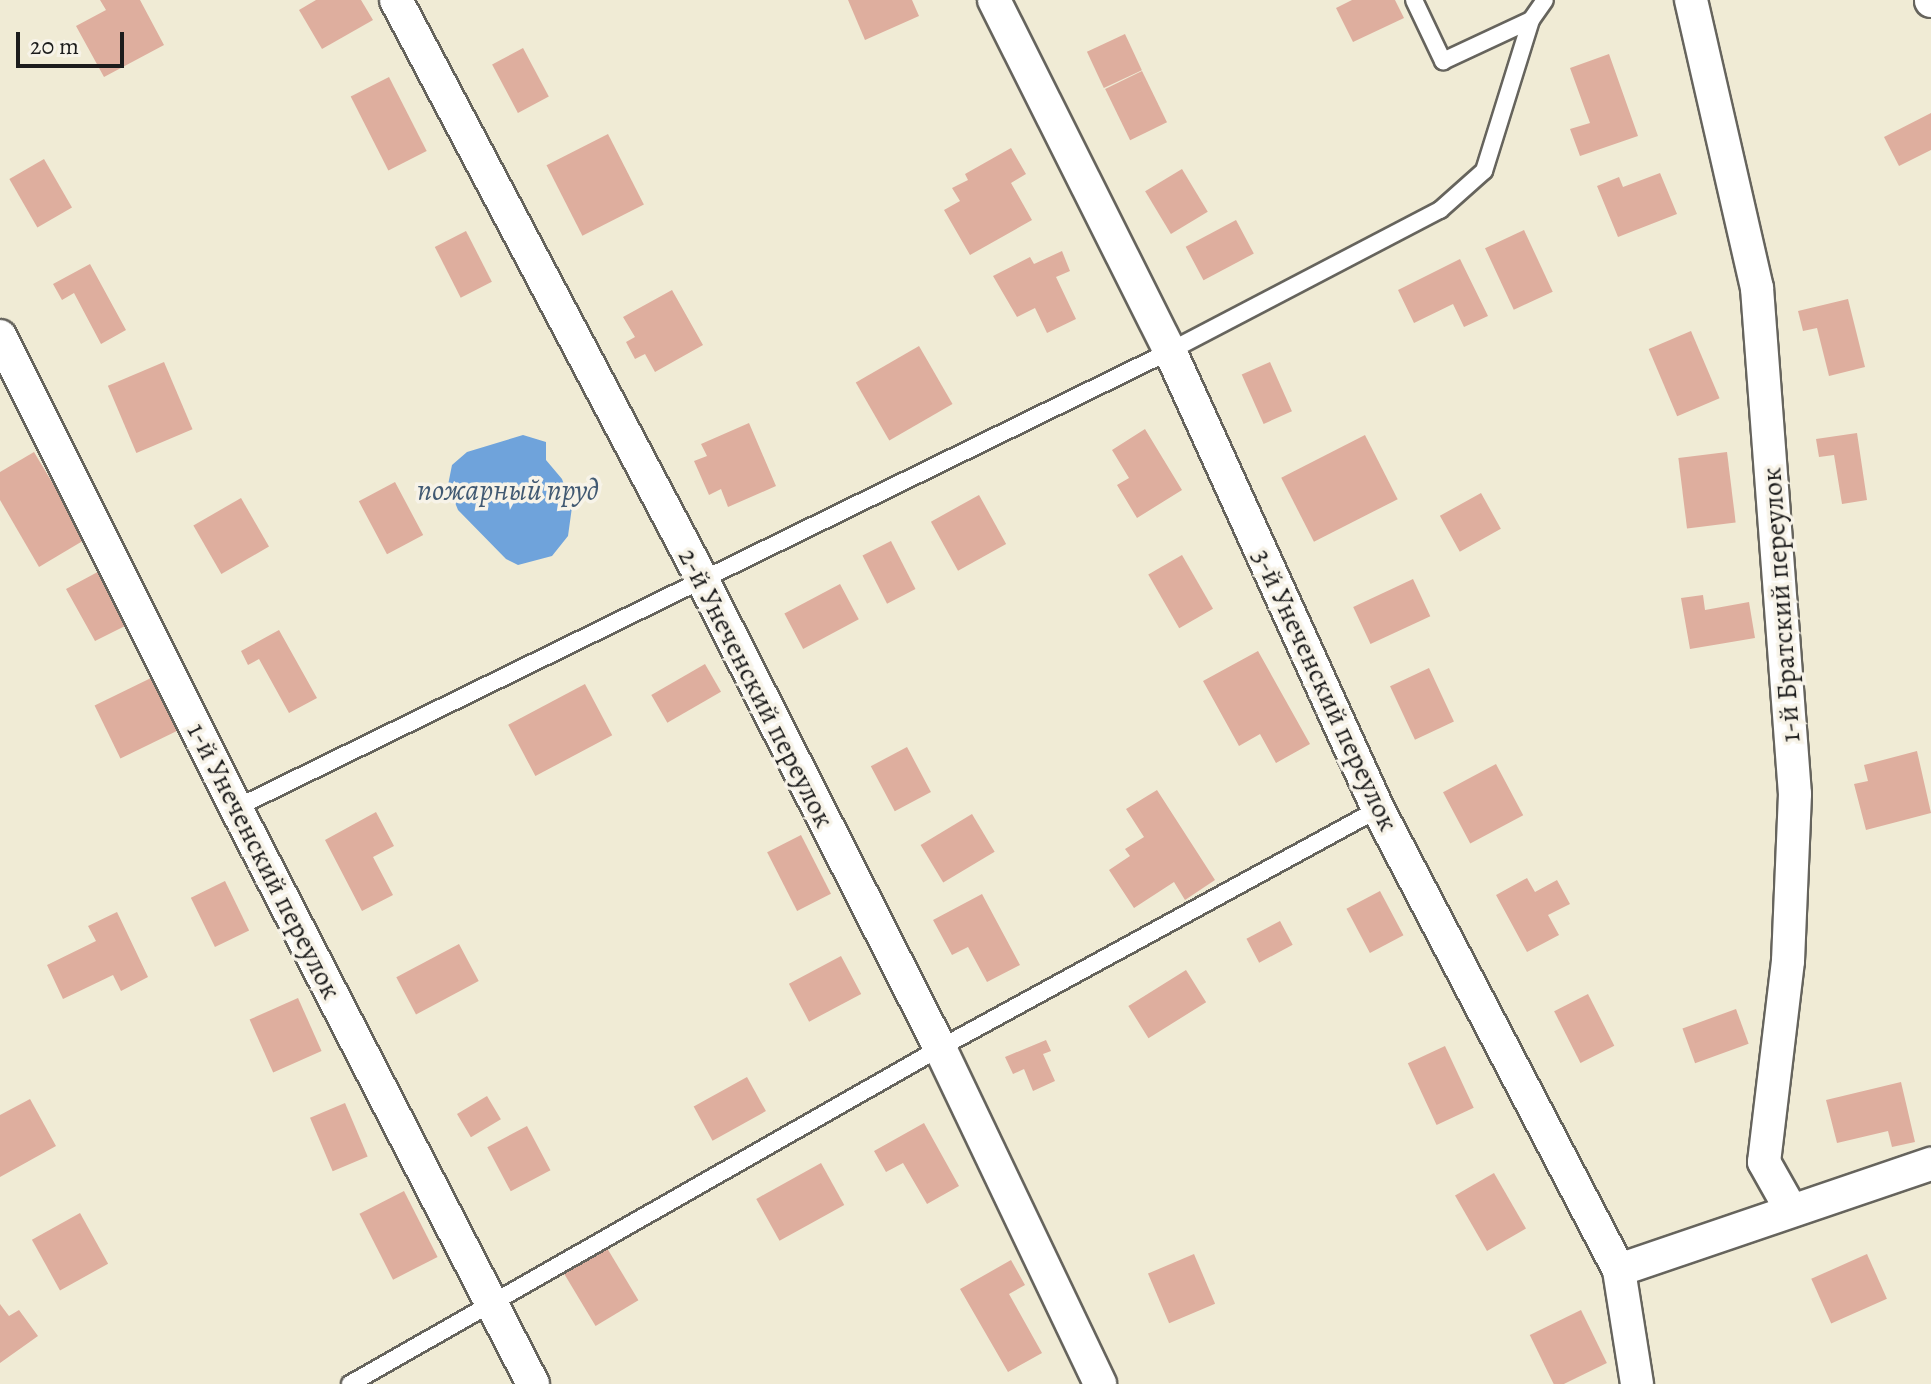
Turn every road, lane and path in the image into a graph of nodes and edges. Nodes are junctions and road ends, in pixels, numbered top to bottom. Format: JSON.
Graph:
{"nodes":[{"id":1,"x":396,"y":0,"type":"edge"},
{"id":2,"x":994,"y":0,"type":"edge"},
{"id":3,"x":1414,"y":0,"type":"edge"},
{"id":4,"x":1545,"y":0,"type":"edge"},
{"id":5,"x":1691,"y":0,"type":"edge"},
{"id":6,"x":1531,"y":20,"type":"junction"},
{"id":7,"x":0,"y":336,"type":"edge"},
{"id":8,"x":1170,"y":351,"type":"junction"},
{"id":9,"x":702,"y":579,"type":"junction"},
{"id":10,"x":236,"y":808,"type":"junction"},
{"id":11,"x":1378,"y":809,"type":"junction"},
{"id":12,"x":940,"y":1048,"type":"junction"},
{"id":13,"x":1931,"y":1164,"type":"edge"},
{"id":14,"x":1791,"y":1210,"type":"junction"},
{"id":15,"x":1619,"y":1270,"type":"junction"},
{"id":16,"x":488,"y":1302,"type":"junction"},
{"id":17,"x":350,"y":1384,"type":"edge"},
{"id":18,"x":533,"y":1384,"type":"edge"},
{"id":19,"x":1100,"y":1384,"type":"edge"},
{"id":20,"x":1637,"y":1384,"type":"edge"}],
"edges":[{"from":1,"to":9,"type":"street","name":"2-й Унеченский переулок"},
{"from":2,"to":8,"type":"street","name":"3-й Унеченский переулок"},
{"from":3,"to":6,"type":"lane"},
{"from":4,"to":6,"type":"lane"},
{"from":5,"to":14,"type":"street","name":"1-й Братский переулок"},
{"from":6,"to":8,"type":"lane"},
{"from":7,"to":10,"type":"street","name":"1-й Унеченский переулок"},
{"from":8,"to":9,"type":"lane"},
{"from":8,"to":11,"type":"street","name":"3-й Унеченский переулок"},
{"from":9,"to":10,"type":"lane"},
{"from":9,"to":12,"type":"street","name":"2-й Унеченский переулок"},
{"from":10,"to":16,"type":"street","name":"1-й Унеченский переулок"},
{"from":11,"to":12,"type":"lane"},
{"from":11,"to":15,"type":"street","name":"3-й Унеченский переулок"},
{"from":12,"to":16,"type":"lane"},
{"from":12,"to":19,"type":"street","name":"2-й Унеченский переулок"},
{"from":13,"to":14,"type":"street"},
{"from":14,"to":15,"type":"street"},
{"from":15,"to":20,"type":"street","name":"3-й Унеченский переулок"},
{"from":16,"to":17,"type":"lane"},
{"from":16,"to":18,"type":"street","name":"1-й Унеченский переулок"}]}
